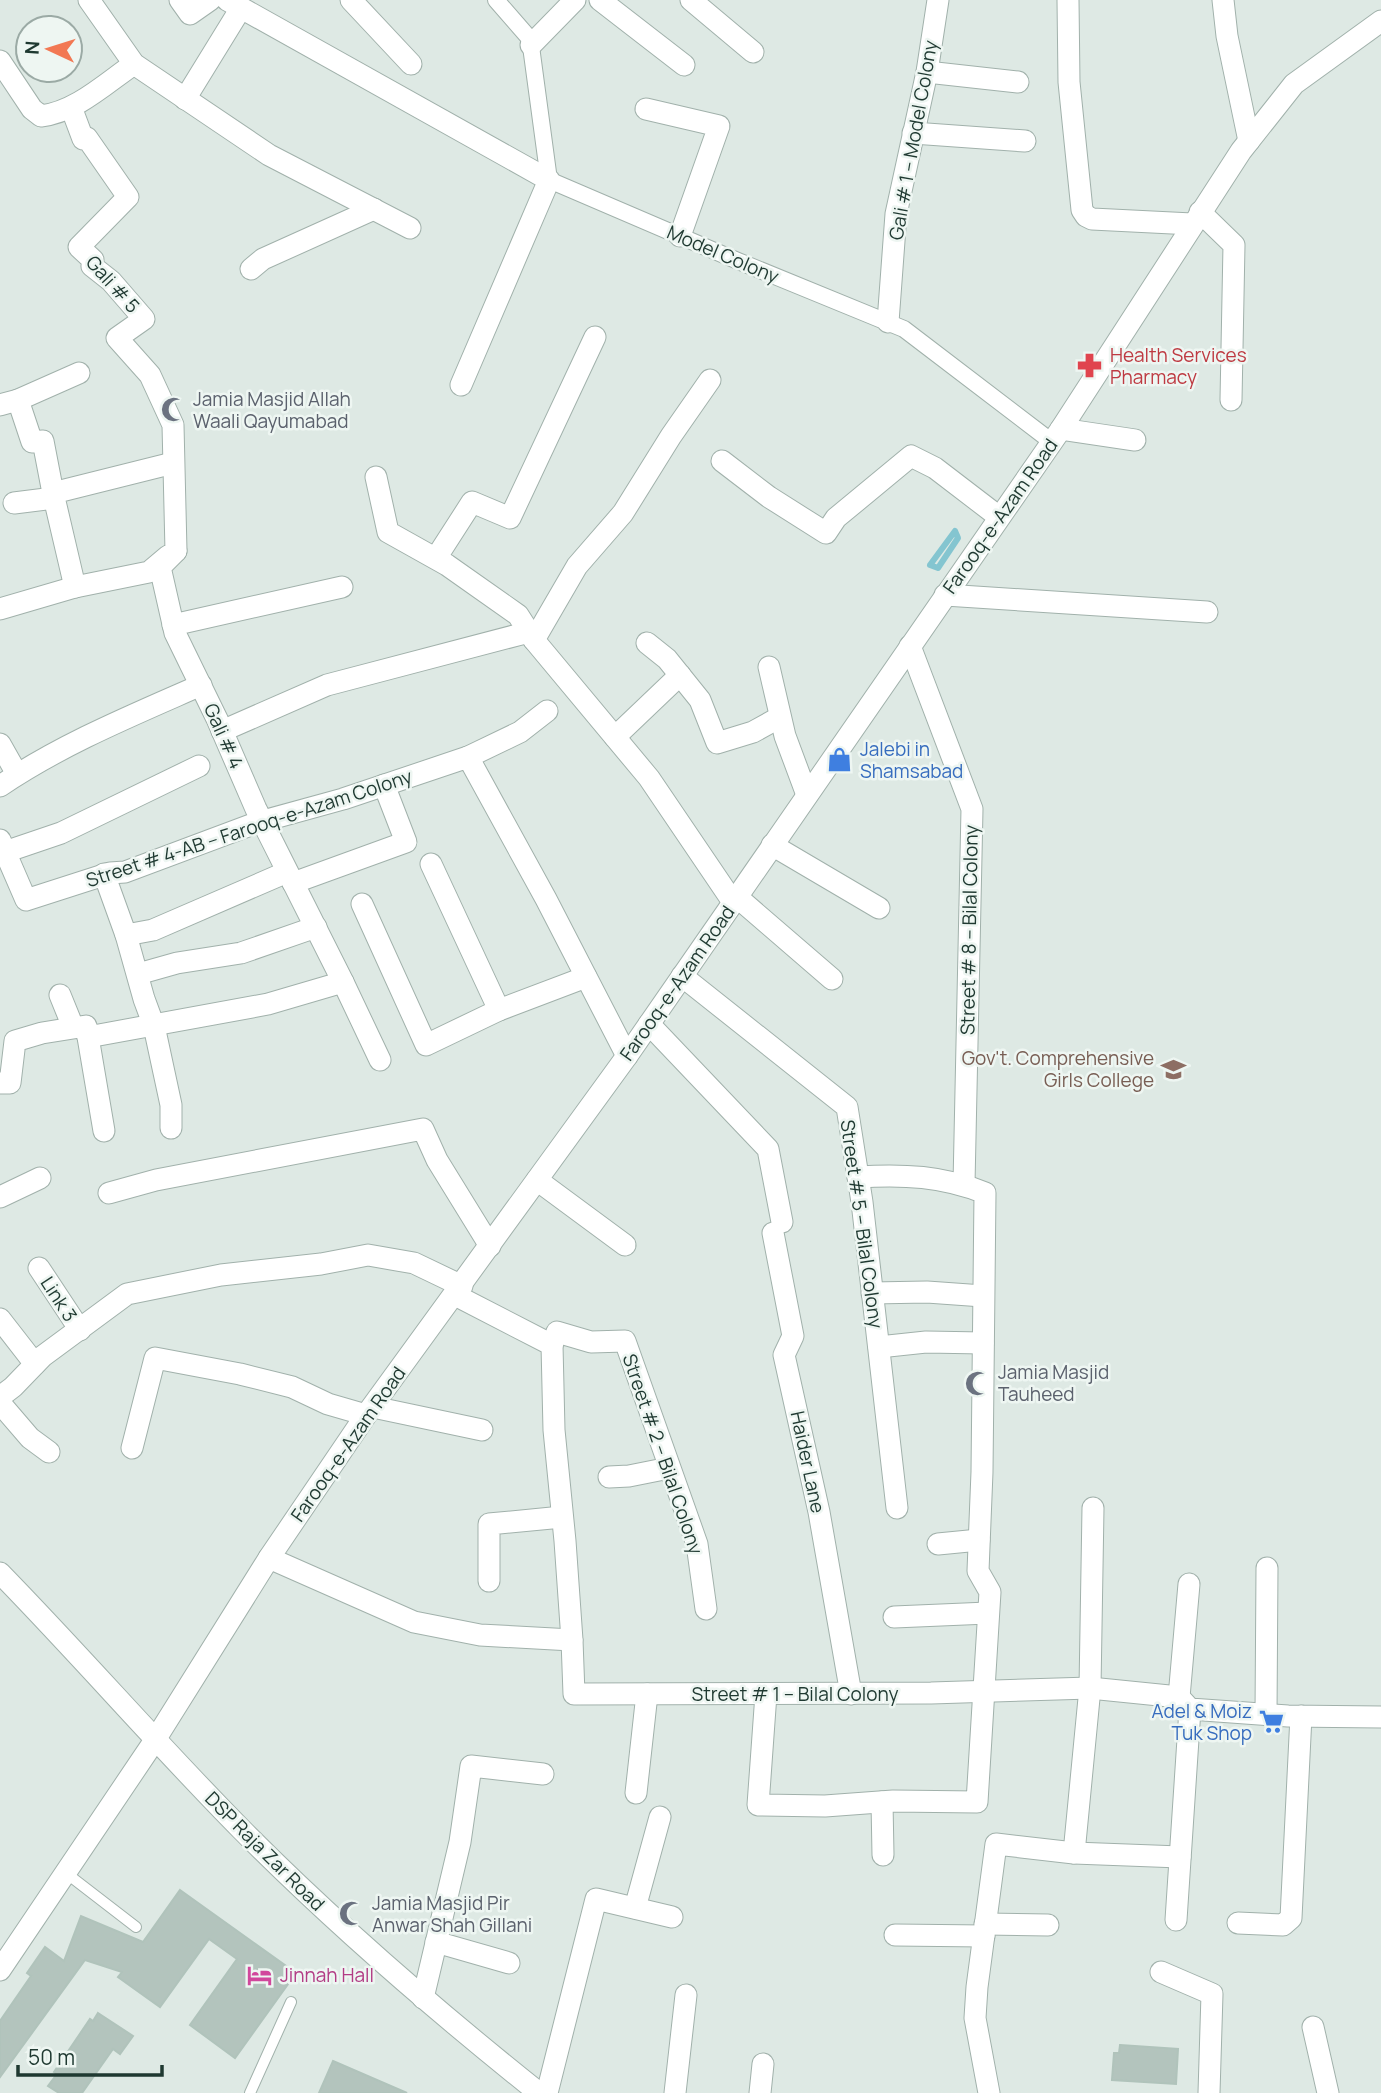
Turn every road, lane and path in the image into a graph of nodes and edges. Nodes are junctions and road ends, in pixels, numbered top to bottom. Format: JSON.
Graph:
{"nodes":[{"id":1,"x":89,"y":0,"type":"edge"},
{"id":2,"x":180,"y":0,"type":"edge"},
{"id":3,"x":210,"y":0,"type":"edge"},
{"id":4,"x":351,"y":0,"type":"edge"},
{"id":5,"x":496,"y":0,"type":"edge"},
{"id":6,"x":575,"y":0,"type":"edge"},
{"id":7,"x":600,"y":0,"type":"edge"},
{"id":8,"x":691,"y":0,"type":"edge"},
{"id":9,"x":938,"y":0,"type":"edge"},
{"id":10,"x":1068,"y":0,"type":"edge"},
{"id":11,"x":1223,"y":0,"type":"edge"},
{"id":12,"x":234,"y":4,"type":"edge"},
{"id":13,"x":1381,"y":21,"type":"edge"},
{"id":14,"x":531,"y":45,"type":"junction"},
{"id":15,"x":753,"y":52,"type":"dead end"},
{"id":16,"x":0,"y":61,"type":"edge"},
{"id":17,"x":134,"y":64,"type":"junction"},
{"id":18,"x":411,"y":64,"type":"dead end"},
{"id":19,"x":684,"y":65,"type":"dead end"},
{"id":20,"x":926,"y":72,"type":"junction"},
{"id":21,"x":1018,"y":82,"type":"dead end"},
{"id":22,"x":185,"y":99,"type":"junction"},
{"id":23,"x":71,"y":107,"type":"junction"},
{"id":24,"x":646,"y":109,"type":"dead end"},
{"id":25,"x":913,"y":133,"type":"junction"},
{"id":26,"x":1025,"y":141,"type":"dead end"},
{"id":27,"x":1249,"y":141,"type":"junction"},
{"id":28,"x":549,"y":180,"type":"junction"},
{"id":29,"x":374,"y":209,"type":"junction"},
{"id":30,"x":1196,"y":218,"type":"junction"},
{"id":31,"x":410,"y":228,"type":"dead end"},
{"id":32,"x":680,"y":236,"type":"junction"},
{"id":33,"x":251,"y":269,"type":"dead end"},
{"id":34,"x":888,"y":322,"type":"junction"},
{"id":35,"x":595,"y":337,"type":"dead end"},
{"id":36,"x":79,"y":373,"type":"dead end"},
{"id":37,"x":710,"y":380,"type":"dead end"},
{"id":38,"x":461,"y":385,"type":"dead end"},
{"id":39,"x":1231,"y":400,"type":"dead end"},
{"id":40,"x":9,"y":402,"type":"edge"},
{"id":41,"x":1056,"y":436,"type":"junction"},
{"id":42,"x":1135,"y":440,"type":"dead end"},
{"id":43,"x":722,"y":461,"type":"dead end"},
{"id":44,"x":173,"y":463,"type":"junction"},
{"id":45,"x":376,"y":477,"type":"dead end"},
{"id":46,"x":53,"y":495,"type":"junction"},
{"id":47,"x":14,"y":503,"type":"dead end"},
{"id":48,"x":999,"y":517,"type":"junction"},
{"id":49,"x":176,"y":551,"type":"junction"},
{"id":50,"x":436,"y":558,"type":"junction"},
{"id":51,"x":75,"y":587,"type":"junction"},
{"id":52,"x":342,"y":587,"type":"dead end"},
{"id":53,"x":945,"y":595,"type":"junction"},
{"id":54,"x":0,"y":609,"type":"edge"},
{"id":55,"x":1207,"y":612,"type":"dead end"},
{"id":56,"x":173,"y":625,"type":"junction"},
{"id":57,"x":532,"y":636,"type":"junction"},
{"id":58,"x":647,"y":643,"type":"dead end"},
{"id":59,"x":910,"y":646,"type":"junction"},
{"id":60,"x":769,"y":667,"type":"dead end"},
{"id":61,"x":680,"y":675,"type":"junction"},
{"id":62,"x":201,"y":685,"type":"junction"},
{"id":63,"x":547,"y":711,"type":"dead end"},
{"id":64,"x":780,"y":717,"type":"junction"},
{"id":65,"x":222,"y":731,"type":"junction"},
{"id":66,"x":615,"y":737,"type":"junction"},
{"id":67,"x":0,"y":744,"type":"edge"},
{"id":68,"x":468,"y":757,"type":"junction"},
{"id":69,"x":199,"y":766,"type":"dead end"},
{"id":70,"x":9,"y":780,"type":"edge"},
{"id":71,"x":384,"y":785,"type":"junction"},
{"id":72,"x":807,"y":795,"type":"junction"},
{"id":73,"x":262,"y":822,"type":"junction"},
{"id":74,"x":772,"y":845,"type":"junction"},
{"id":75,"x":2,"y":846,"type":"edge"},
{"id":76,"x":431,"y":864,"type":"dead end"},
{"id":77,"x":104,"y":874,"type":"junction"},
{"id":78,"x":290,"y":877,"type":"junction"},
{"id":79,"x":735,"y":900,"type":"junction"},
{"id":80,"x":362,"y":904,"type":"dead end"},
{"id":81,"x":879,"y":908,"type":"dead end"},
{"id":82,"x":314,"y":923,"type":"junction"},
{"id":83,"x":127,"y":935,"type":"junction"},
{"id":84,"x":138,"y":974,"type":"junction"},
{"id":85,"x":682,"y":976,"type":"junction"},
{"id":86,"x":586,"y":977,"type":"junction"},
{"id":87,"x":832,"y":979,"type":"dead end"},
{"id":88,"x":343,"y":982,"type":"junction"},
{"id":89,"x":60,"y":995,"type":"dead end"},
{"id":90,"x":499,"y":1010,"type":"junction"},
{"id":91,"x":649,"y":1024,"type":"junction"},
{"id":92,"x":154,"y":1026,"type":"junction"},
{"id":93,"x":80,"y":1032,"type":"junction"},
{"id":94,"x":8,"y":1040,"type":"edge"},
{"id":95,"x":627,"y":1056,"type":"junction"},
{"id":96,"x":380,"y":1060,"type":"dead end"},
{"id":97,"x":0,"y":1083,"type":"edge"},
{"id":98,"x":171,"y":1128,"type":"dead end"},
{"id":99,"x":104,"y":1130,"type":"dead end"},
{"id":100,"x":858,"y":1177,"type":"junction"},
{"id":101,"x":40,"y":1178,"type":"dead end"},
{"id":102,"x":537,"y":1180,"type":"junction"},
{"id":103,"x":964,"y":1184,"type":"junction"},
{"id":104,"x":109,"y":1194,"type":"dead end"},
{"id":105,"x":0,"y":1197,"type":"edge"},
{"id":106,"x":625,"y":1245,"type":"dead end"},
{"id":107,"x":490,"y":1246,"type":"junction"},
{"id":108,"x":39,"y":1268,"type":"dead end"},
{"id":109,"x":458,"y":1291,"type":"junction"},
{"id":110,"x":872,"y":1293,"type":"junction"},
{"id":111,"x":983,"y":1296,"type":"junction"},
{"id":112,"x":0,"y":1319,"type":"edge"},
{"id":113,"x":80,"y":1330,"type":"junction"},
{"id":114,"x":983,"y":1343,"type":"junction"},
{"id":115,"x":552,"y":1345,"type":"junction"},
{"id":116,"x":879,"y":1347,"type":"junction"},
{"id":117,"x":35,"y":1364,"type":"junction"},
{"id":118,"x":0,"y":1397,"type":"edge"},
{"id":119,"x":0,"y":1404,"type":"edge"},
{"id":120,"x":369,"y":1411,"type":"junction"},
{"id":121,"x":482,"y":1430,"type":"dead end"},
{"id":122,"x":132,"y":1448,"type":"dead end"},
{"id":123,"x":49,"y":1452,"type":"dead end"},
{"id":124,"x":669,"y":1468,"type":"junction"},
{"id":125,"x":609,"y":1477,"type":"dead end"},
{"id":126,"x":897,"y":1508,"type":"dead end"},
{"id":127,"x":1093,"y":1508,"type":"dead end"},
{"id":128,"x":562,"y":1517,"type":"junction"},
{"id":129,"x":979,"y":1540,"type":"junction"},
{"id":130,"x":937,"y":1544,"type":"dead end"},
{"id":131,"x":269,"y":1558,"type":"junction"},
{"id":132,"x":1267,"y":1568,"type":"dead end"},
{"id":133,"x":0,"y":1573,"type":"edge"},
{"id":134,"x":489,"y":1581,"type":"dead end"},
{"id":135,"x":1189,"y":1584,"type":"dead end"},
{"id":136,"x":706,"y":1609,"type":"dead end"},
{"id":137,"x":988,"y":1613,"type":"junction"},
{"id":138,"x":894,"y":1617,"type":"dead end"},
{"id":139,"x":572,"y":1640,"type":"junction"},
{"id":140,"x":1090,"y":1688,"type":"junction"},
{"id":141,"x":983,"y":1691,"type":"junction"},
{"id":142,"x":647,"y":1694,"type":"junction"},
{"id":143,"x":766,"y":1694,"type":"junction"},
{"id":144,"x":851,"y":1694,"type":"junction"},
{"id":145,"x":1184,"y":1703,"type":"junction"},
{"id":146,"x":1266,"y":1714,"type":"junction"},
{"id":147,"x":1301,"y":1716,"type":"junction"},
{"id":148,"x":1381,"y":1717,"type":"edge"},
{"id":149,"x":155,"y":1740,"type":"junction"},
{"id":150,"x":543,"y":1774,"type":"dead end"},
{"id":151,"x":636,"y":1793,"type":"dead end"},
{"id":152,"x":882,"y":1802,"type":"junction"},
{"id":153,"x":660,"y":1817,"type":"dead end"},
{"id":154,"x":1074,"y":1853,"type":"junction"},
{"id":155,"x":883,"y":1855,"type":"dead end"},
{"id":156,"x":1180,"y":1857,"type":"junction"},
{"id":157,"x":66,"y":1873,"type":"junction"},
{"id":158,"x":635,"y":1908,"type":"junction"},
{"id":159,"x":672,"y":1917,"type":"dead end"},
{"id":160,"x":1176,"y":1920,"type":"dead end"},
{"id":161,"x":1238,"y":1923,"type":"dead end"},
{"id":162,"x":1048,"y":1925,"type":"dead end"},
{"id":163,"x":136,"y":1927,"type":"dead end"},
{"id":164,"x":985,"y":1930,"type":"junction"},
{"id":165,"x":895,"y":1935,"type":"dead end"},
{"id":166,"x":436,"y":1942,"type":"junction"},
{"id":167,"x":509,"y":1963,"type":"dead end"},
{"id":168,"x":0,"y":1970,"type":"edge"},
{"id":169,"x":1161,"y":1972,"type":"dead end"},
{"id":170,"x":686,"y":1995,"type":"dead end"},
{"id":171,"x":423,"y":1998,"type":"junction"},
{"id":172,"x":291,"y":2001,"type":"dead end"},
{"id":173,"x":1313,"y":2028,"type":"dead end"},
{"id":174,"x":763,"y":2064,"type":"dead end"},
{"id":175,"x":250,"y":2093,"type":"edge"},
{"id":176,"x":539,"y":2093,"type":"edge"},
{"id":177,"x":547,"y":2093,"type":"edge"},
{"id":178,"x":675,"y":2093,"type":"edge"},
{"id":179,"x":760,"y":2093,"type":"edge"},
{"id":180,"x":989,"y":2093,"type":"edge"},
{"id":181,"x":1209,"y":2093,"type":"edge"},
{"id":182,"x":1328,"y":2093,"type":"edge"}],
"edges":[{"from":1,"to":17,"type":"street"},
{"from":2,"to":3,"type":"street"},
{"from":4,"to":18,"type":"street"},
{"from":5,"to":14,"type":"street"},
{"from":6,"to":14,"type":"street"},
{"from":7,"to":19,"type":"street"},
{"from":8,"to":15,"type":"street"},
{"from":9,"to":20,"type":"street","name":"Gali # 1 -- Model Colony"},
{"from":10,"to":30,"type":"street"},
{"from":11,"to":27,"type":"street"},
{"from":12,"to":22,"type":"street"},
{"from":12,"to":28,"type":"street"},
{"from":13,"to":27,"type":"street","name":"Farooq-e-Azam Road"},
{"from":14,"to":28,"type":"street"},
{"from":16,"to":23,"type":"street"},
{"from":17,"to":22,"type":"street"},
{"from":17,"to":23,"type":"street"},
{"from":20,"to":21,"type":"street"},
{"from":20,"to":25,"type":"street","name":"Gali # 1 -- Model Colony"},
{"from":22,"to":29,"type":"street"},
{"from":23,"to":44,"type":"street","name":"Gali # 5"},
{"from":24,"to":32,"type":"street"},
{"from":25,"to":26,"type":"street"},
{"from":25,"to":34,"type":"street","name":"Gali # 1 -- Model Colony"},
{"from":27,"to":30,"type":"street","name":"Farooq-e-Azam Road"},
{"from":28,"to":32,"type":"street","name":"Model Colony"},
{"from":28,"to":38,"type":"street"},
{"from":29,"to":31,"type":"street"},
{"from":29,"to":33,"type":"street"},
{"from":30,"to":39,"type":"street"},
{"from":30,"to":41,"type":"street","name":"Farooq-e-Azam Road"},
{"from":32,"to":34,"type":"street","name":"Model Colony"},
{"from":34,"to":41,"type":"street","name":"Model Colony"},
{"from":35,"to":50,"type":"street"},
{"from":36,"to":40,"type":"street"},
{"from":37,"to":57,"type":"street"},
{"from":40,"to":46,"type":"street"},
{"from":41,"to":42,"type":"street"},
{"from":41,"to":48,"type":"street","name":"Farooq-e-Azam Road"},
{"from":43,"to":48,"type":"street"},
{"from":44,"to":46,"type":"street"},
{"from":44,"to":49,"type":"street","name":"Gali # 5"},
{"from":45,"to":50,"type":"street"},
{"from":46,"to":47,"type":"street"},
{"from":46,"to":51,"type":"street"},
{"from":48,"to":53,"type":"street","name":"Farooq-e-Azam Road"},
{"from":49,"to":51,"type":"street"},
{"from":49,"to":56,"type":"street","name":"Gali # 4"},
{"from":50,"to":57,"type":"street"},
{"from":51,"to":54,"type":"street"},
{"from":52,"to":56,"type":"street"},
{"from":53,"to":55,"type":"street"},
{"from":53,"to":59,"type":"street","name":"Farooq-e-Azam Road"},
{"from":56,"to":62,"type":"street","name":"Gali # 4"},
{"from":57,"to":65,"type":"street"},
{"from":57,"to":66,"type":"street"},
{"from":58,"to":61,"type":"street"},
{"from":59,"to":72,"type":"street","name":"Farooq-e-Azam Road"},
{"from":59,"to":103,"type":"street","name":"Street # 8 -- Bilal Colony"},
{"from":60,"to":64,"type":"street"},
{"from":61,"to":64,"type":"street"},
{"from":61,"to":66,"type":"street"},
{"from":62,"to":65,"type":"street","name":"Gali # 4"},
{"from":62,"to":70,"type":"street"},
{"from":63,"to":68,"type":"street","name":"Street # 4-AB -- Farooq-e-Azam Colony"},
{"from":64,"to":72,"type":"street"},
{"from":65,"to":73,"type":"street","name":"Gali # 4"},
{"from":66,"to":79,"type":"street"},
{"from":67,"to":70,"type":"street"},
{"from":68,"to":71,"type":"street","name":"Street # 4-AB -- Farooq-e-Azam Colony"},
{"from":68,"to":86,"type":"street"},
{"from":69,"to":75,"type":"street"},
{"from":71,"to":73,"type":"street","name":"Street # 4-AB -- Farooq-e-Azam Colony"},
{"from":71,"to":78,"type":"street"},
{"from":72,"to":74,"type":"street","name":"Farooq-e-Azam Road"},
{"from":73,"to":77,"type":"street","name":"Street # 4-AB -- Farooq-e-Azam Colony"},
{"from":73,"to":78,"type":"street","name":"Gali # 4"},
{"from":74,"to":79,"type":"street","name":"Farooq-e-Azam Road"},
{"from":74,"to":81,"type":"street"},
{"from":75,"to":77,"type":"street","name":"Street # 4-AB -- Farooq-e-Azam Colony"},
{"from":76,"to":90,"type":"street"},
{"from":77,"to":83,"type":"street"},
{"from":78,"to":82,"type":"street","name":"Gali # 4"},
{"from":78,"to":83,"type":"street"},
{"from":79,"to":85,"type":"street","name":"Farooq-e-Azam Road"},
{"from":79,"to":87,"type":"street"},
{"from":80,"to":90,"type":"street"},
{"from":82,"to":84,"type":"street"},
{"from":82,"to":88,"type":"street","name":"Gali # 4"},
{"from":83,"to":84,"type":"street"},
{"from":84,"to":92,"type":"street"},
{"from":85,"to":91,"type":"street","name":"Farooq-e-Azam Road"},
{"from":85,"to":100,"type":"street","name":"Street # 5 -- Bilal Colony"},
{"from":86,"to":90,"type":"street"},
{"from":86,"to":95,"type":"street"},
{"from":88,"to":92,"type":"street"},
{"from":88,"to":96,"type":"street","name":"Gali # 4"},
{"from":89,"to":93,"type":"street"},
{"from":91,"to":95,"type":"street","name":"Farooq-e-Azam Road"},
{"from":91,"to":144,"type":"street","name":"Haider Lane"},
{"from":92,"to":93,"type":"street"},
{"from":92,"to":98,"type":"street"},
{"from":93,"to":94,"type":"street"},
{"from":93,"to":99,"type":"street"},
{"from":94,"to":97,"type":"street"},
{"from":95,"to":102,"type":"street","name":"Farooq-e-Azam Road"},
{"from":100,"to":103,"type":"street"},
{"from":100,"to":110,"type":"street","name":"Street # 5 -- Bilal Colony"},
{"from":101,"to":105,"type":"street"},
{"from":102,"to":106,"type":"street"},
{"from":102,"to":107,"type":"street","name":"Farooq-e-Azam Road"},
{"from":103,"to":111,"type":"street"},
{"from":104,"to":107,"type":"street"},
{"from":107,"to":109,"type":"street","name":"Farooq-e-Azam Road"},
{"from":108,"to":113,"type":"street","name":"Link 3"},
{"from":109,"to":113,"type":"street"},
{"from":109,"to":115,"type":"street"},
{"from":109,"to":120,"type":"street","name":"Farooq-e-Azam Road"},
{"from":110,"to":111,"type":"street"},
{"from":110,"to":116,"type":"street","name":"Street # 5 -- Bilal Colony"},
{"from":111,"to":114,"type":"street"},
{"from":112,"to":117,"type":"street"},
{"from":113,"to":117,"type":"street"},
{"from":114,"to":116,"type":"street"},
{"from":114,"to":129,"type":"street"},
{"from":115,"to":124,"type":"street","name":"Street # 2 -- Bilal Colony"},
{"from":115,"to":128,"type":"street"},
{"from":116,"to":126,"type":"street","name":"Street # 5 -- Bilal Colony"},
{"from":117,"to":118,"type":"street"},
{"from":119,"to":123,"type":"street"},
{"from":120,"to":121,"type":"street"},
{"from":120,"to":122,"type":"street"},
{"from":120,"to":131,"type":"street","name":"Farooq-e-Azam Road"},
{"from":124,"to":125,"type":"street"},
{"from":124,"to":136,"type":"street","name":"Street # 2 -- Bilal Colony"},
{"from":127,"to":140,"type":"street"},
{"from":128,"to":134,"type":"street"},
{"from":128,"to":139,"type":"street"},
{"from":129,"to":130,"type":"street"},
{"from":129,"to":137,"type":"street"},
{"from":131,"to":139,"type":"street"},
{"from":131,"to":149,"type":"street","name":"Farooq-e-Azam Road"},
{"from":132,"to":146,"type":"street"},
{"from":133,"to":149,"type":"street","name":"DSP Raja Zar Road"},
{"from":135,"to":145,"type":"street"},
{"from":137,"to":138,"type":"street"},
{"from":137,"to":141,"type":"street"},
{"from":139,"to":142,"type":"street","name":"Street # 1 -- Bilal Colony"},
{"from":140,"to":141,"type":"street","name":"Street # 1 -- Bilal Colony"},
{"from":140,"to":145,"type":"street","name":"Street # 1 -- Bilal Colony"},
{"from":140,"to":154,"type":"street"},
{"from":141,"to":144,"type":"street","name":"Street # 1 -- Bilal Colony"},
{"from":141,"to":152,"type":"street"},
{"from":142,"to":143,"type":"street","name":"Street # 1 -- Bilal Colony"},
{"from":142,"to":151,"type":"street"},
{"from":143,"to":144,"type":"street","name":"Street # 1 -- Bilal Colony"},
{"from":143,"to":152,"type":"street"},
{"from":145,"to":146,"type":"street","name":"Street # 1 -- Bilal Colony"},
{"from":145,"to":156,"type":"street"},
{"from":146,"to":147,"type":"street","name":"Street # 1 -- Bilal Colony"},
{"from":147,"to":148,"type":"street","name":"Street # 1 -- Bilal Colony"},
{"from":147,"to":161,"type":"street"},
{"from":149,"to":157,"type":"street","name":"Farooq-e-Azam Road"},
{"from":149,"to":171,"type":"street","name":"DSP Raja Zar Road"},
{"from":150,"to":166,"type":"street"},
{"from":152,"to":155,"type":"street"},
{"from":153,"to":158,"type":"street"},
{"from":154,"to":156,"type":"street"},
{"from":154,"to":164,"type":"street"},
{"from":156,"to":160,"type":"street"},
{"from":157,"to":163,"type":"lane"},
{"from":157,"to":168,"type":"street","name":"Farooq-e-Azam Road"},
{"from":158,"to":159,"type":"street"},
{"from":158,"to":177,"type":"street"},
{"from":162,"to":164,"type":"street"},
{"from":164,"to":165,"type":"street"},
{"from":164,"to":180,"type":"street"},
{"from":166,"to":167,"type":"street"},
{"from":166,"to":171,"type":"street"},
{"from":169,"to":181,"type":"street"},
{"from":170,"to":178,"type":"street"},
{"from":171,"to":176,"type":"street","name":"DSP Raja Zar Road"},
{"from":172,"to":175,"type":"lane"},
{"from":173,"to":182,"type":"street"},
{"from":174,"to":179,"type":"street"}]}
